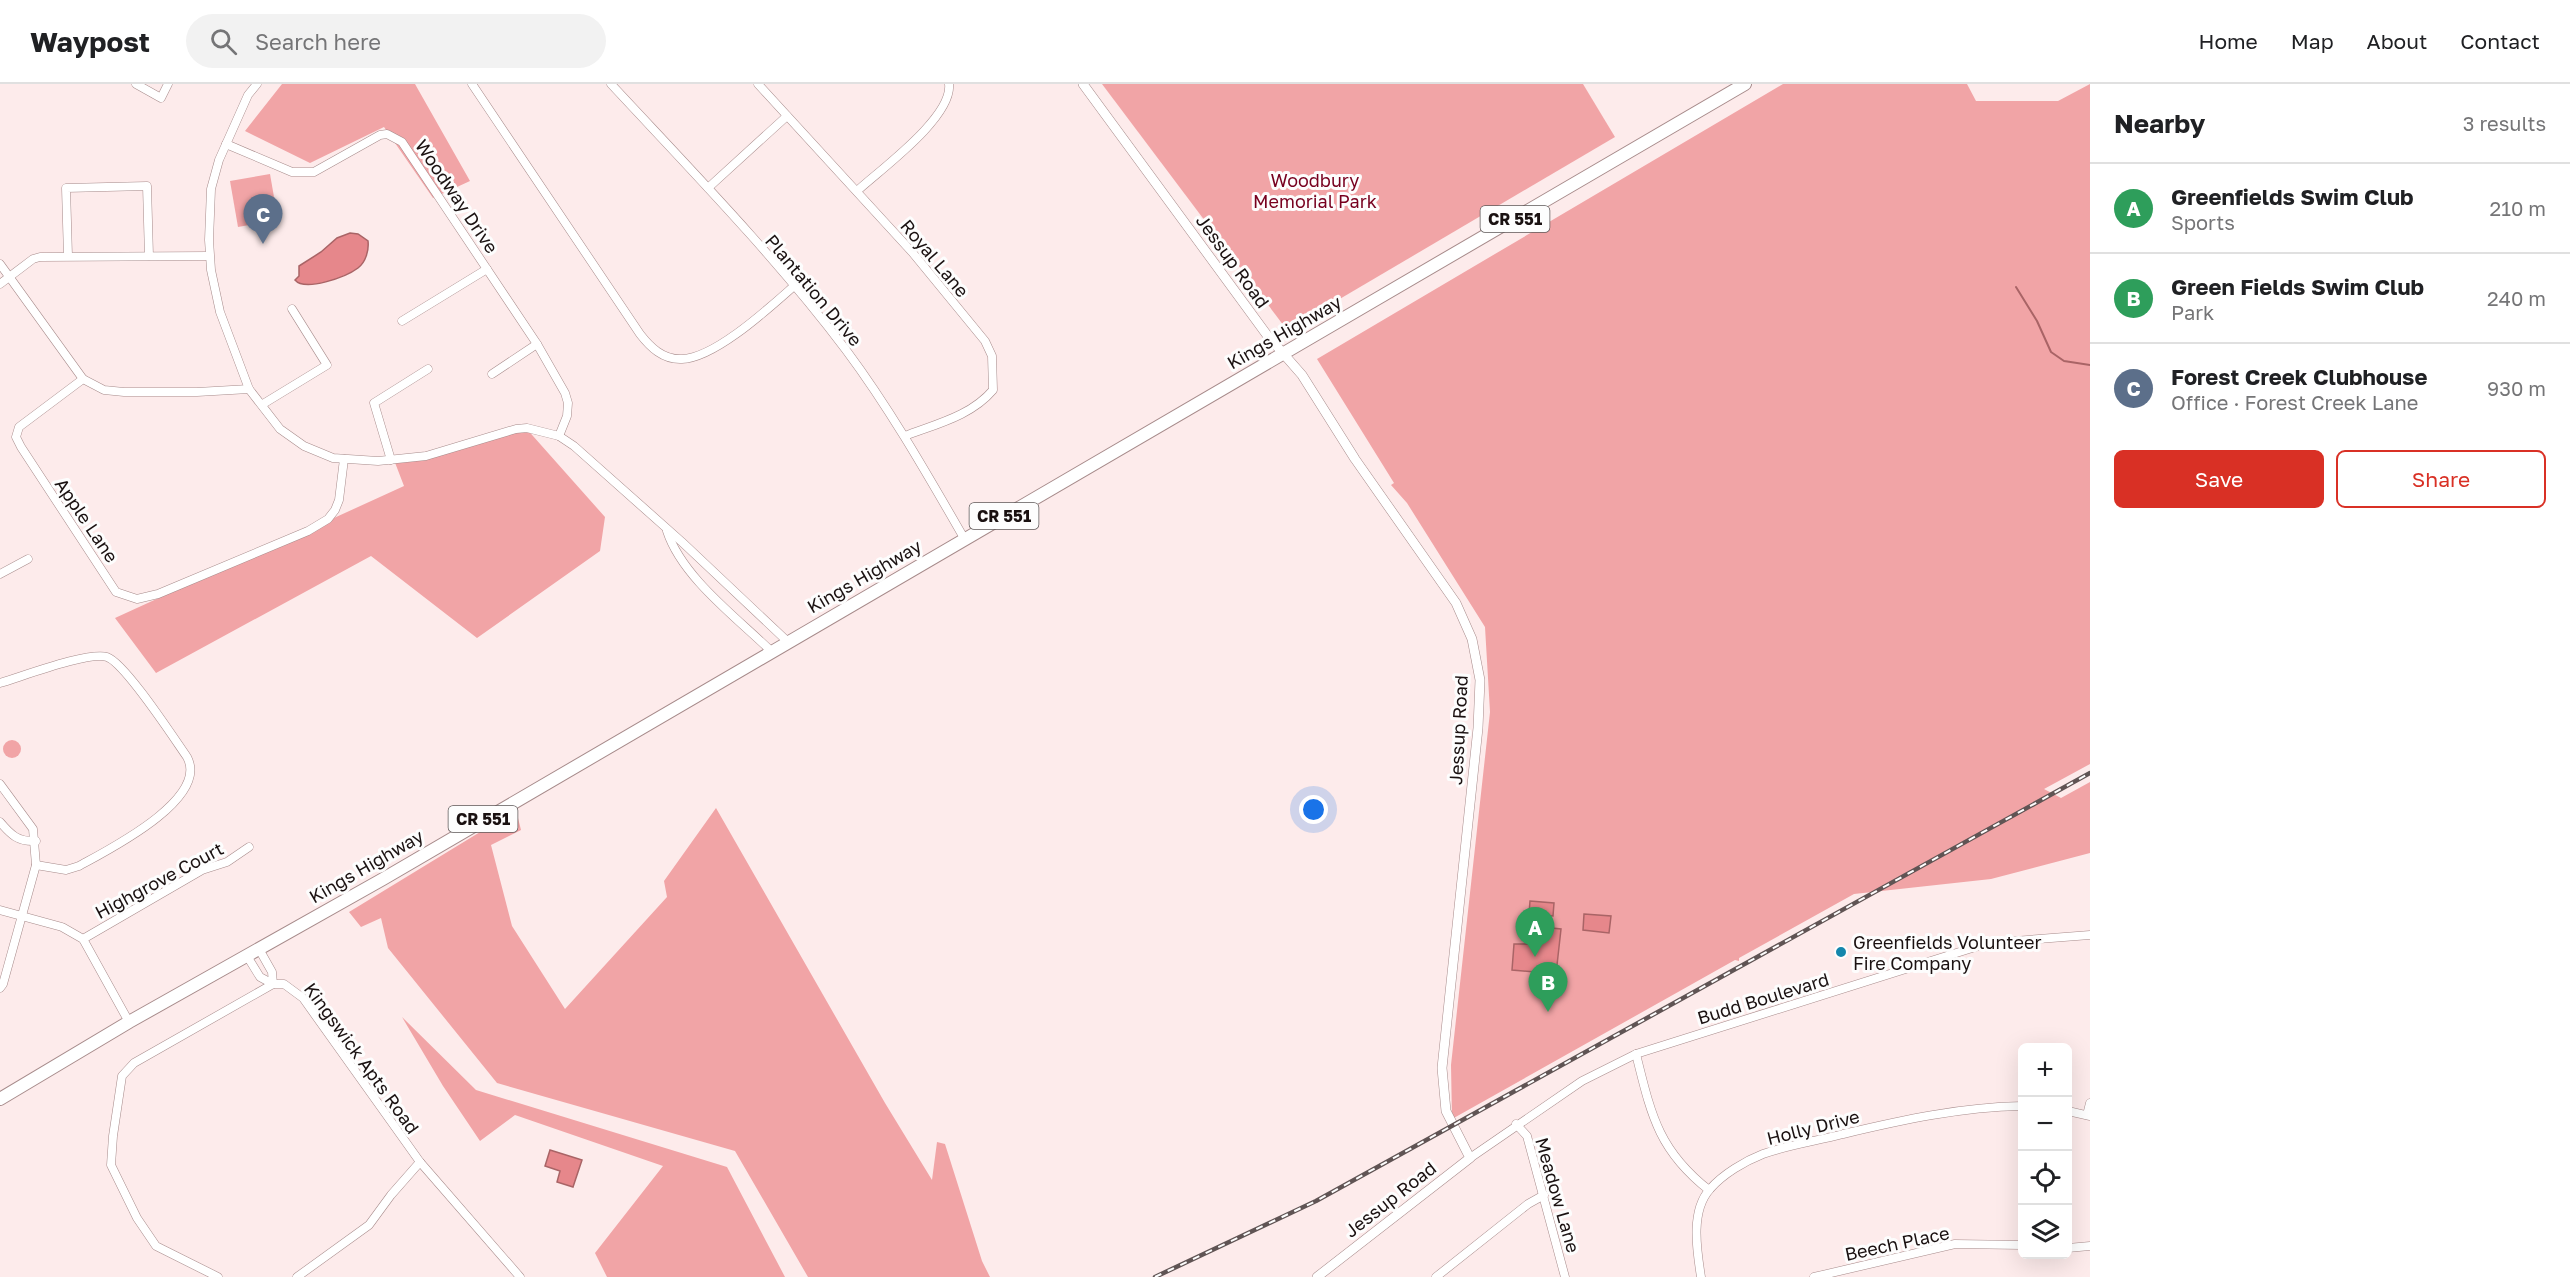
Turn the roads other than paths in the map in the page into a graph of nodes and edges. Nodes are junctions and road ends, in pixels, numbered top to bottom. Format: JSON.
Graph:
{"nodes":[{"id":1,"x":136,"y":84,"type":"edge"},
{"id":2,"x":168,"y":84,"type":"edge"},
{"id":3,"x":257,"y":84,"type":"edge"},
{"id":4,"x":472,"y":84,"type":"edge"},
{"id":5,"x":611,"y":84,"type":"edge"},
{"id":6,"x":758,"y":84,"type":"edge"},
{"id":7,"x":949,"y":84,"type":"edge"},
{"id":8,"x":1083,"y":84,"type":"edge"},
{"id":9,"x":1745,"y":84,"type":"edge"},
{"id":10,"x":787,"y":116,"type":"junction"},
{"id":11,"x":226,"y":144,"type":"junction"},
{"id":12,"x":708,"y":188,"type":"junction"},
{"id":13,"x":857,"y":191,"type":"junction"},
{"id":14,"x":68,"y":256,"type":"junction"},
{"id":15,"x":149,"y":256,"type":"junction"},
{"id":16,"x":209,"y":256,"type":"junction"},
{"id":17,"x":0,"y":264,"type":"edge"},
{"id":18,"x":487,"y":269,"type":"junction"},
{"id":19,"x":9,"y":277,"type":"junction"},
{"id":20,"x":0,"y":284,"type":"edge"},
{"id":21,"x":794,"y":286,"type":"junction"},
{"id":22,"x":292,"y":309,"type":"dead end"},
{"id":23,"x":402,"y":321,"type":"dead end"},
{"id":24,"x":537,"y":344,"type":"junction"},
{"id":25,"x":1284,"y":353,"type":"junction"},
{"id":26,"x":428,"y":369,"type":"dead end"},
{"id":27,"x":492,"y":374,"type":"dead end"},
{"id":28,"x":83,"y":379,"type":"junction"},
{"id":29,"x":249,"y":389,"type":"junction"},
{"id":30,"x":263,"y":404,"type":"junction"},
{"id":31,"x":559,"y":435,"type":"junction"},
{"id":32,"x":905,"y":436,"type":"junction"},
{"id":33,"x":344,"y":459,"type":"junction"},
{"id":34,"x":391,"y":460,"type":"junction"},
{"id":35,"x":666,"y":530,"type":"junction"},
{"id":36,"x":964,"y":538,"type":"junction"},
{"id":37,"x":28,"y":559,"type":"dead end"},
{"id":38,"x":0,"y":574,"type":"edge"},
{"id":39,"x":787,"y":641,"type":"junction"},
{"id":40,"x":771,"y":651,"type":"junction"},
{"id":41,"x":0,"y":683,"type":"edge"},
{"id":42,"x":0,"y":784,"type":"edge"},
{"id":43,"x":0,"y":822,"type":"edge"},
{"id":44,"x":36,"y":841,"type":"junction"},
{"id":45,"x":249,"y":847,"type":"dead end"},
{"id":46,"x":36,"y":865,"type":"junction"},
{"id":47,"x":0,"y":909,"type":"edge"},
{"id":48,"x":22,"y":916,"type":"junction"},
{"id":49,"x":2090,"y":935,"type":"edge"},
{"id":50,"x":83,"y":939,"type":"junction"},
{"id":51,"x":259,"y":949,"type":"junction"},
{"id":52,"x":247,"y":956,"type":"junction"},
{"id":53,"x":273,"y":984,"type":"junction"},
{"id":54,"x":0,"y":988,"type":"edge"},
{"id":55,"x":129,"y":1022,"type":"junction"},
{"id":56,"x":1636,"y":1054,"type":"junction"},
{"id":57,"x":0,"y":1099,"type":"edge"},
{"id":58,"x":2090,"y":1102,"type":"edge"},
{"id":59,"x":2018,"y":1106,"type":"edge"},
{"id":60,"x":2072,"y":1112,"type":"edge"},
{"id":61,"x":2088,"y":1115,"type":"edge"},
{"id":62,"x":1516,"y":1124,"type":"junction"},
{"id":63,"x":1470,"y":1158,"type":"junction"},
{"id":64,"x":420,"y":1162,"type":"junction"},
{"id":65,"x":1709,"y":1190,"type":"junction"},
{"id":66,"x":1544,"y":1195,"type":"junction"},
{"id":67,"x":2018,"y":1245,"type":"edge"},
{"id":68,"x":2072,"y":1248,"type":"edge"},
{"id":69,"x":2090,"y":1248,"type":"edge"},
{"id":70,"x":218,"y":1277,"type":"edge"},
{"id":71,"x":297,"y":1277,"type":"edge"},
{"id":72,"x":520,"y":1277,"type":"edge"},
{"id":73,"x":1317,"y":1277,"type":"edge"},
{"id":74,"x":1436,"y":1277,"type":"edge"},
{"id":75,"x":1565,"y":1277,"type":"edge"},
{"id":76,"x":1701,"y":1277,"type":"edge"},
{"id":77,"x":1814,"y":1277,"type":"edge"}],
"edges":[{"from":1,"to":2,"type":"street"},
{"from":3,"to":11,"type":"street"},
{"from":4,"to":21,"type":"street"},
{"from":5,"to":12,"type":"street","name":"Plantation Drive"},
{"from":6,"to":10,"type":"street","name":"Royal Lane"},
{"from":7,"to":13,"type":"street"},
{"from":8,"to":25,"type":"street","name":"Jessup Road"},
{"from":9,"to":25,"type":"main road","name":"Kings Highway","number":"CR 551"},
{"from":10,"to":12,"type":"street"},
{"from":10,"to":13,"type":"street","name":"Royal Lane"},
{"from":11,"to":16,"type":"street"},
{"from":11,"to":18,"type":"street","name":"Woodway Drive"},
{"from":12,"to":21,"type":"street","name":"Plantation Drive"},
{"from":13,"to":32,"type":"street","name":"Royal Lane"},
{"from":14,"to":15,"type":"street"},
{"from":14,"to":15,"type":"street"},
{"from":14,"to":19,"type":"street"},
{"from":15,"to":16,"type":"street"},
{"from":16,"to":29,"type":"street"},
{"from":17,"to":19,"type":"street"},
{"from":18,"to":23,"type":"street"},
{"from":18,"to":24,"type":"street","name":"Woodway Drive"},
{"from":19,"to":20,"type":"street"},
{"from":19,"to":28,"type":"street"},
{"from":21,"to":32,"type":"street","name":"Plantation Drive"},
{"from":22,"to":30,"type":"street"},
{"from":24,"to":27,"type":"street"},
{"from":24,"to":31,"type":"street","name":"Woodway Drive"},
{"from":25,"to":36,"type":"main road","name":"Kings Highway","number":"CR 551"},
{"from":25,"to":63,"type":"street","name":"Jessup Road"},
{"from":26,"to":34,"type":"street"},
{"from":28,"to":29,"type":"street"},
{"from":28,"to":33,"type":"street","name":"Apple Lane"},
{"from":29,"to":30,"type":"street"},
{"from":30,"to":33,"type":"street"},
{"from":31,"to":34,"type":"street"},
{"from":31,"to":35,"type":"street"},
{"from":32,"to":36,"type":"street","name":"Plantation Drive"},
{"from":33,"to":34,"type":"street"},
{"from":35,"to":39,"type":"street"},
{"from":35,"to":40,"type":"street"},
{"from":36,"to":39,"type":"main road","name":"Kings Highway","number":"CR 551"},
{"from":37,"to":38,"type":"street"},
{"from":39,"to":40,"type":"main road","name":"Kings Highway","number":"CR 551"},
{"from":40,"to":51,"type":"main road","name":"Kings Highway","number":"CR 551"},
{"from":41,"to":46,"type":"street"},
{"from":42,"to":44,"type":"street"},
{"from":43,"to":44,"type":"street"},
{"from":44,"to":46,"type":"street"},
{"from":45,"to":50,"type":"street","name":"Highgrove Court"},
{"from":46,"to":48,"type":"street"},
{"from":47,"to":48,"type":"street"},
{"from":48,"to":50,"type":"street"},
{"from":48,"to":54,"type":"street"},
{"from":49,"to":56,"type":"street","name":"Budd Boulevard"},
{"from":50,"to":55,"type":"street"},
{"from":51,"to":52,"type":"main road","name":"Kings Highway","number":"CR 551"},
{"from":51,"to":53,"type":"street"},
{"from":52,"to":53,"type":"street","name":"Kingswick Apts Road"},
{"from":52,"to":55,"type":"main road","name":"Kings Highway","number":"CR 551"},
{"from":53,"to":64,"type":"street","name":"Kingswick Apts Road"},
{"from":53,"to":70,"type":"street"},
{"from":55,"to":57,"type":"main road","name":"Kings Highway","number":"CR 551"},
{"from":56,"to":62,"type":"street","name":"Budd Boulevard"},
{"from":56,"to":65,"type":"street"},
{"from":58,"to":61,"type":"street"},
{"from":59,"to":65,"type":"street","name":"Holly Drive"},
{"from":60,"to":61,"type":"street"},
{"from":62,"to":63,"type":"street","name":"Budd Boulevard"},
{"from":62,"to":66,"type":"street","name":"Meadow Lane"},
{"from":63,"to":73,"type":"street","name":"Jessup Road"},
{"from":64,"to":71,"type":"street"},
{"from":64,"to":72,"type":"street","name":"Kingswick Apts Road"},
{"from":65,"to":76,"type":"street"},
{"from":66,"to":74,"type":"street"},
{"from":66,"to":75,"type":"street","name":"Meadow Lane"},
{"from":67,"to":77,"type":"street","name":"Beech Place"},
{"from":68,"to":69,"type":"street"}]}
